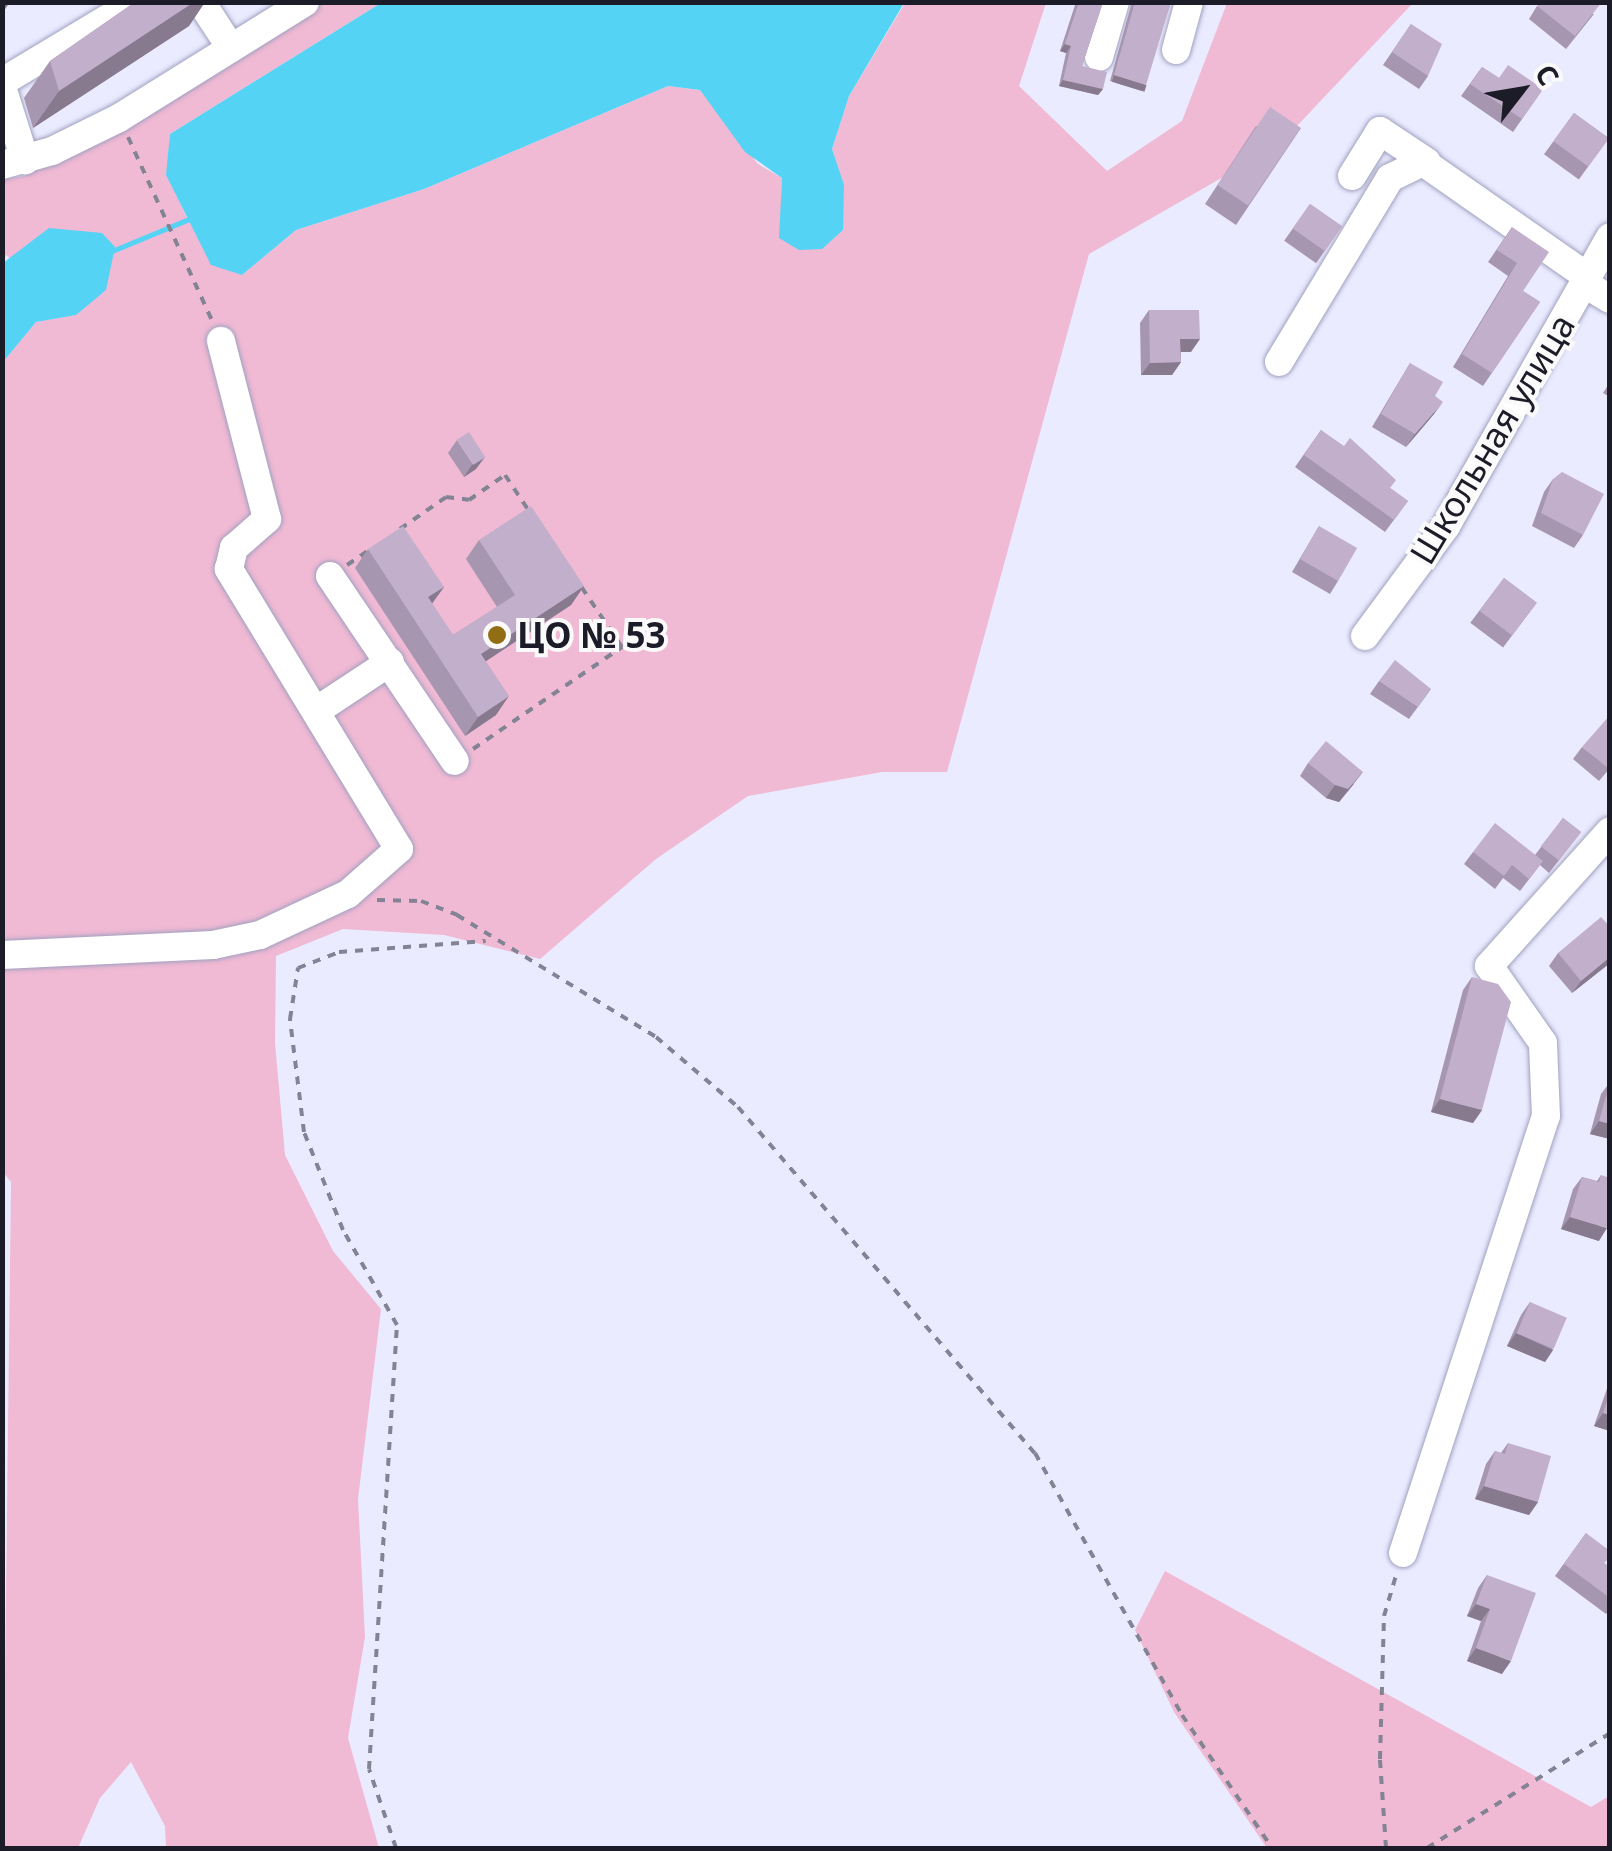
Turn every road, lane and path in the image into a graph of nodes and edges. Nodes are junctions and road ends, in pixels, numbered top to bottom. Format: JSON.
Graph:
{"nodes":[{"id":1,"x":135,"y":2,"type":"edge"},
{"id":2,"x":201,"y":2,"type":"edge"},
{"id":3,"x":304,"y":2,"type":"edge"},
{"id":4,"x":1115,"y":2,"type":"edge"},
{"id":5,"x":1189,"y":2,"type":"edge"},
{"id":6,"x":231,"y":48,"type":"junction"},
{"id":7,"x":1176,"y":50,"type":"dead end"},
{"id":8,"x":1099,"y":57,"type":"dead end"},
{"id":9,"x":2,"y":84,"type":"edge"},
{"id":10,"x":119,"y":118,"type":"junction"},
{"id":11,"x":14,"y":162,"type":"edge"},
{"id":12,"x":1428,"y":162,"type":"junction"},
{"id":13,"x":1352,"y":176,"type":"dead end"},
{"id":14,"x":1610,"y":237,"type":"edge"},
{"id":15,"x":1586,"y":280,"type":"junction"},
{"id":16,"x":1610,"y":299,"type":"edge"},
{"id":17,"x":221,"y":342,"type":"joint"},
{"id":18,"x":1279,"y":362,"type":"dead end"},
{"id":19,"x":537,"y":522,"type":"edge"},
{"id":20,"x":388,"y":537,"type":"edge"},
{"id":21,"x":374,"y":546,"type":"edge"},
{"id":22,"x":569,"y":569,"type":"edge"},
{"id":23,"x":330,"y":576,"type":"joint"},
{"id":24,"x":1365,"y":636,"type":"dead end"},
{"id":25,"x":390,"y":662,"type":"junction"},
{"id":26,"x":319,"y":709,"type":"junction"},
{"id":27,"x":455,"y":761,"type":"joint"},
{"id":28,"x":1610,"y":831,"type":"edge"},
{"id":29,"x":374,"y":901,"type":"dead end"},
{"id":30,"x":489,"y":940,"type":"junction"},
{"id":31,"x":2,"y":955,"type":"edge"},
{"id":32,"x":1402,"y":1553,"type":"joint"},
{"id":33,"x":1610,"y":1733,"type":"edge"},
{"id":34,"x":396,"y":1848,"type":"edge"},
{"id":35,"x":1272,"y":1848,"type":"edge"},
{"id":36,"x":1386,"y":1848,"type":"edge"},
{"id":37,"x":1427,"y":1848,"type":"edge"}],
"edges":[{"from":1,"to":9,"type":"street"},
{"from":2,"to":6,"type":"street"},
{"from":3,"to":6,"type":"street"},
{"from":4,"to":8,"type":"street"},
{"from":5,"to":7,"type":"street"},
{"from":6,"to":10,"type":"street"},
{"from":9,"to":11,"type":"street"},
{"from":10,"to":11,"type":"street"},
{"from":10,"to":17,"type":"path"},
{"from":12,"to":13,"type":"street"},
{"from":12,"to":15,"type":"street"},
{"from":12,"to":18,"type":"street"},
{"from":14,"to":15,"type":"street","name":"Школьная улица"},
{"from":15,"to":16,"type":"street"},
{"from":15,"to":24,"type":"street","name":"Школьная улица"},
{"from":17,"to":26,"type":"street"},
{"from":19,"to":20,"type":"path"},
{"from":21,"to":23,"type":"path"},
{"from":22,"to":27,"type":"path"},
{"from":23,"to":25,"type":"street"},
{"from":25,"to":26,"type":"street"},
{"from":25,"to":27,"type":"street"},
{"from":26,"to":31,"type":"street"},
{"from":28,"to":32,"type":"street"},
{"from":29,"to":30,"type":"path"},
{"from":30,"to":34,"type":"path"},
{"from":30,"to":35,"type":"path"},
{"from":32,"to":36,"type":"path"},
{"from":33,"to":37,"type":"path"}]}
